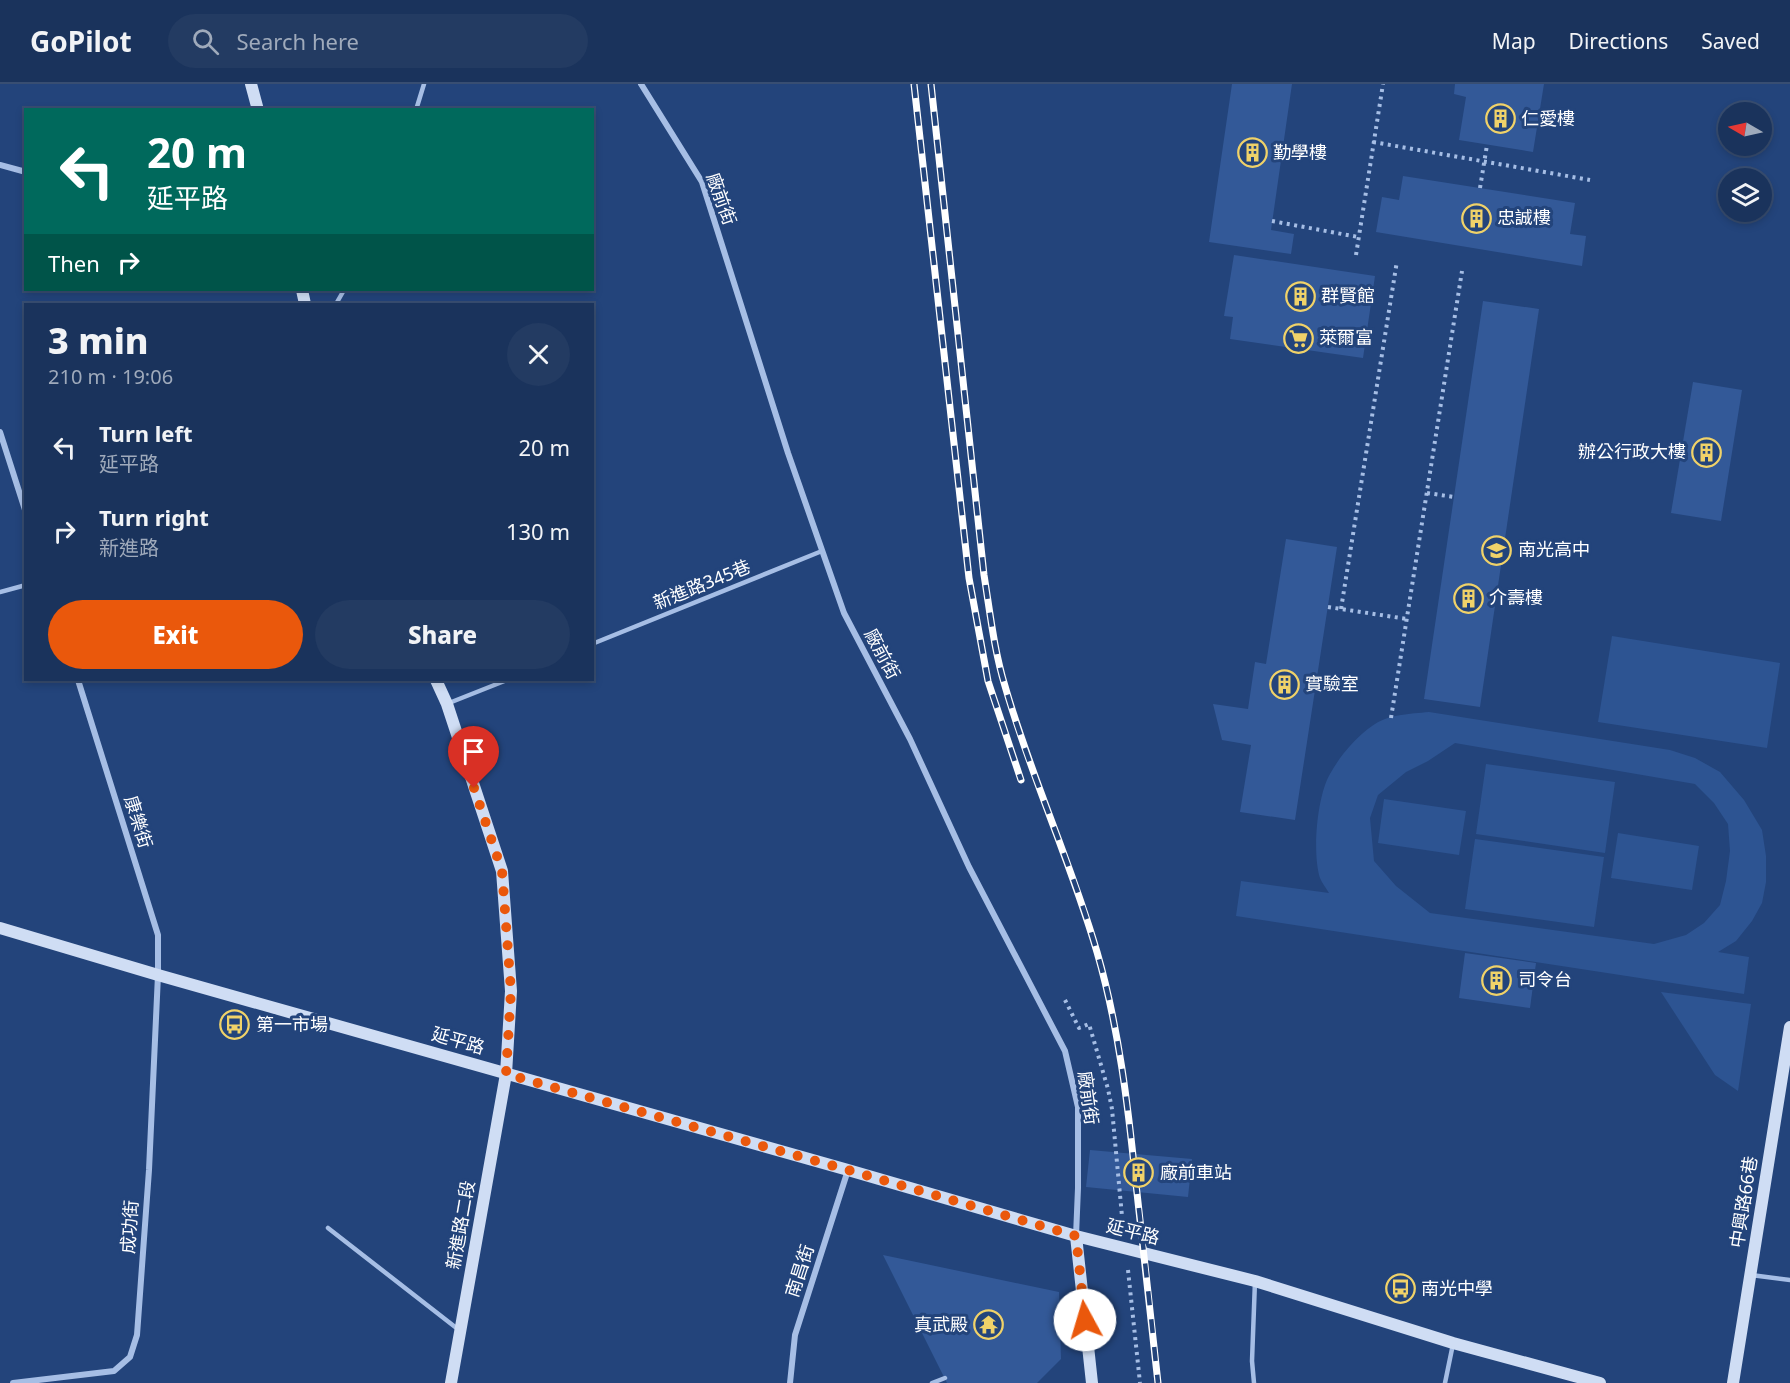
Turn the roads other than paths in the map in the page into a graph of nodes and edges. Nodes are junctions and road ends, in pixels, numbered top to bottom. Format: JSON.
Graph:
{"nodes":[{"id":1,"x":252,"y":84,"type":"edge"},
{"id":2,"x":424,"y":84,"type":"edge"},
{"id":3,"x":641,"y":84,"type":"edge"},
{"id":4,"x":258,"y":108,"type":"edge"},
{"id":5,"x":417,"y":108,"type":"edge"},
{"id":6,"x":0,"y":165,"type":"edge"},
{"id":7,"x":24,"y":171,"type":"edge"},
{"id":8,"x":0,"y":432,"type":"edge"},
{"id":9,"x":24,"y":507,"type":"edge"},
{"id":10,"x":822,"y":551,"type":"junction"},
{"id":11,"x":24,"y":586,"type":"edge"},
{"id":12,"x":0,"y":592,"type":"edge"},
{"id":13,"x":594,"y":643,"type":"edge"},
{"id":14,"x":78,"y":681,"type":"edge"},
{"id":15,"x":436,"y":681,"type":"edge"},
{"id":16,"x":504,"y":681,"type":"edge"},
{"id":17,"x":447,"y":704,"type":"junction"},
{"id":18,"x":0,"y":928,"type":"edge"},
{"id":19,"x":158,"y":975,"type":"junction"},
{"id":20,"x":1790,"y":1026,"type":"edge"},
{"id":21,"x":506,"y":1074,"type":"junction"},
{"id":22,"x":848,"y":1170,"type":"junction"},
{"id":23,"x":328,"y":1228,"type":"dead end"},
{"id":24,"x":1076,"y":1236,"type":"junction"},
{"id":25,"x":1751,"y":1275,"type":"junction"},
{"id":26,"x":1790,"y":1280,"type":"edge"},
{"id":27,"x":1255,"y":1281,"type":"junction"},
{"id":28,"x":461,"y":1332,"type":"junction"},
{"id":29,"x":1453,"y":1343,"type":"junction"},
{"id":30,"x":945,"y":1378,"type":"dead end"},
{"id":31,"x":13,"y":1383,"type":"edge"},
{"id":32,"x":451,"y":1383,"type":"edge"},
{"id":33,"x":790,"y":1383,"type":"edge"},
{"id":34,"x":932,"y":1383,"type":"edge"},
{"id":35,"x":1092,"y":1383,"type":"edge"},
{"id":36,"x":1254,"y":1383,"type":"edge"},
{"id":37,"x":1445,"y":1383,"type":"edge"},
{"id":38,"x":1600,"y":1383,"type":"edge"},
{"id":39,"x":1733,"y":1383,"type":"edge"}],
"edges":[{"from":1,"to":4,"type":"street"},
{"from":2,"to":5,"type":"lane"},
{"from":3,"to":10,"type":"street","name":"廠前街"},
{"from":6,"to":7,"type":"street"},
{"from":8,"to":9,"type":"street"},
{"from":10,"to":13,"type":"lane","name":"新進路345巷"},
{"from":10,"to":24,"type":"street","name":"廠前街"},
{"from":11,"to":12,"type":"lane"},
{"from":14,"to":19,"type":"street","name":"康樂街"},
{"from":15,"to":17,"type":"street","name":"新進路二段"},
{"from":16,"to":17,"type":"lane"},
{"from":17,"to":21,"type":"street","name":"新進路二段"},
{"from":18,"to":19,"type":"street","name":"延平路"},
{"from":19,"to":21,"type":"street","name":"延平路"},
{"from":19,"to":31,"type":"street","name":"成功街"},
{"from":20,"to":25,"type":"street","name":"中興路66巷"},
{"from":21,"to":22,"type":"street","name":"延平路"},
{"from":21,"to":28,"type":"street","name":"新進路二段"},
{"from":22,"to":24,"type":"street","name":"延平路"},
{"from":22,"to":33,"type":"street","name":"南昌街"},
{"from":23,"to":28,"type":"lane"},
{"from":24,"to":27,"type":"street","name":"延平路"},
{"from":24,"to":35,"type":"street"},
{"from":25,"to":26,"type":"lane"},
{"from":25,"to":39,"type":"street","name":"中興路66巷"},
{"from":27,"to":29,"type":"street","name":"延平路"},
{"from":27,"to":36,"type":"lane"},
{"from":28,"to":32,"type":"street","name":"新進路二段"},
{"from":29,"to":37,"type":"lane"},
{"from":29,"to":38,"type":"street","name":"延平路"},
{"from":30,"to":34,"type":"lane"}]}
